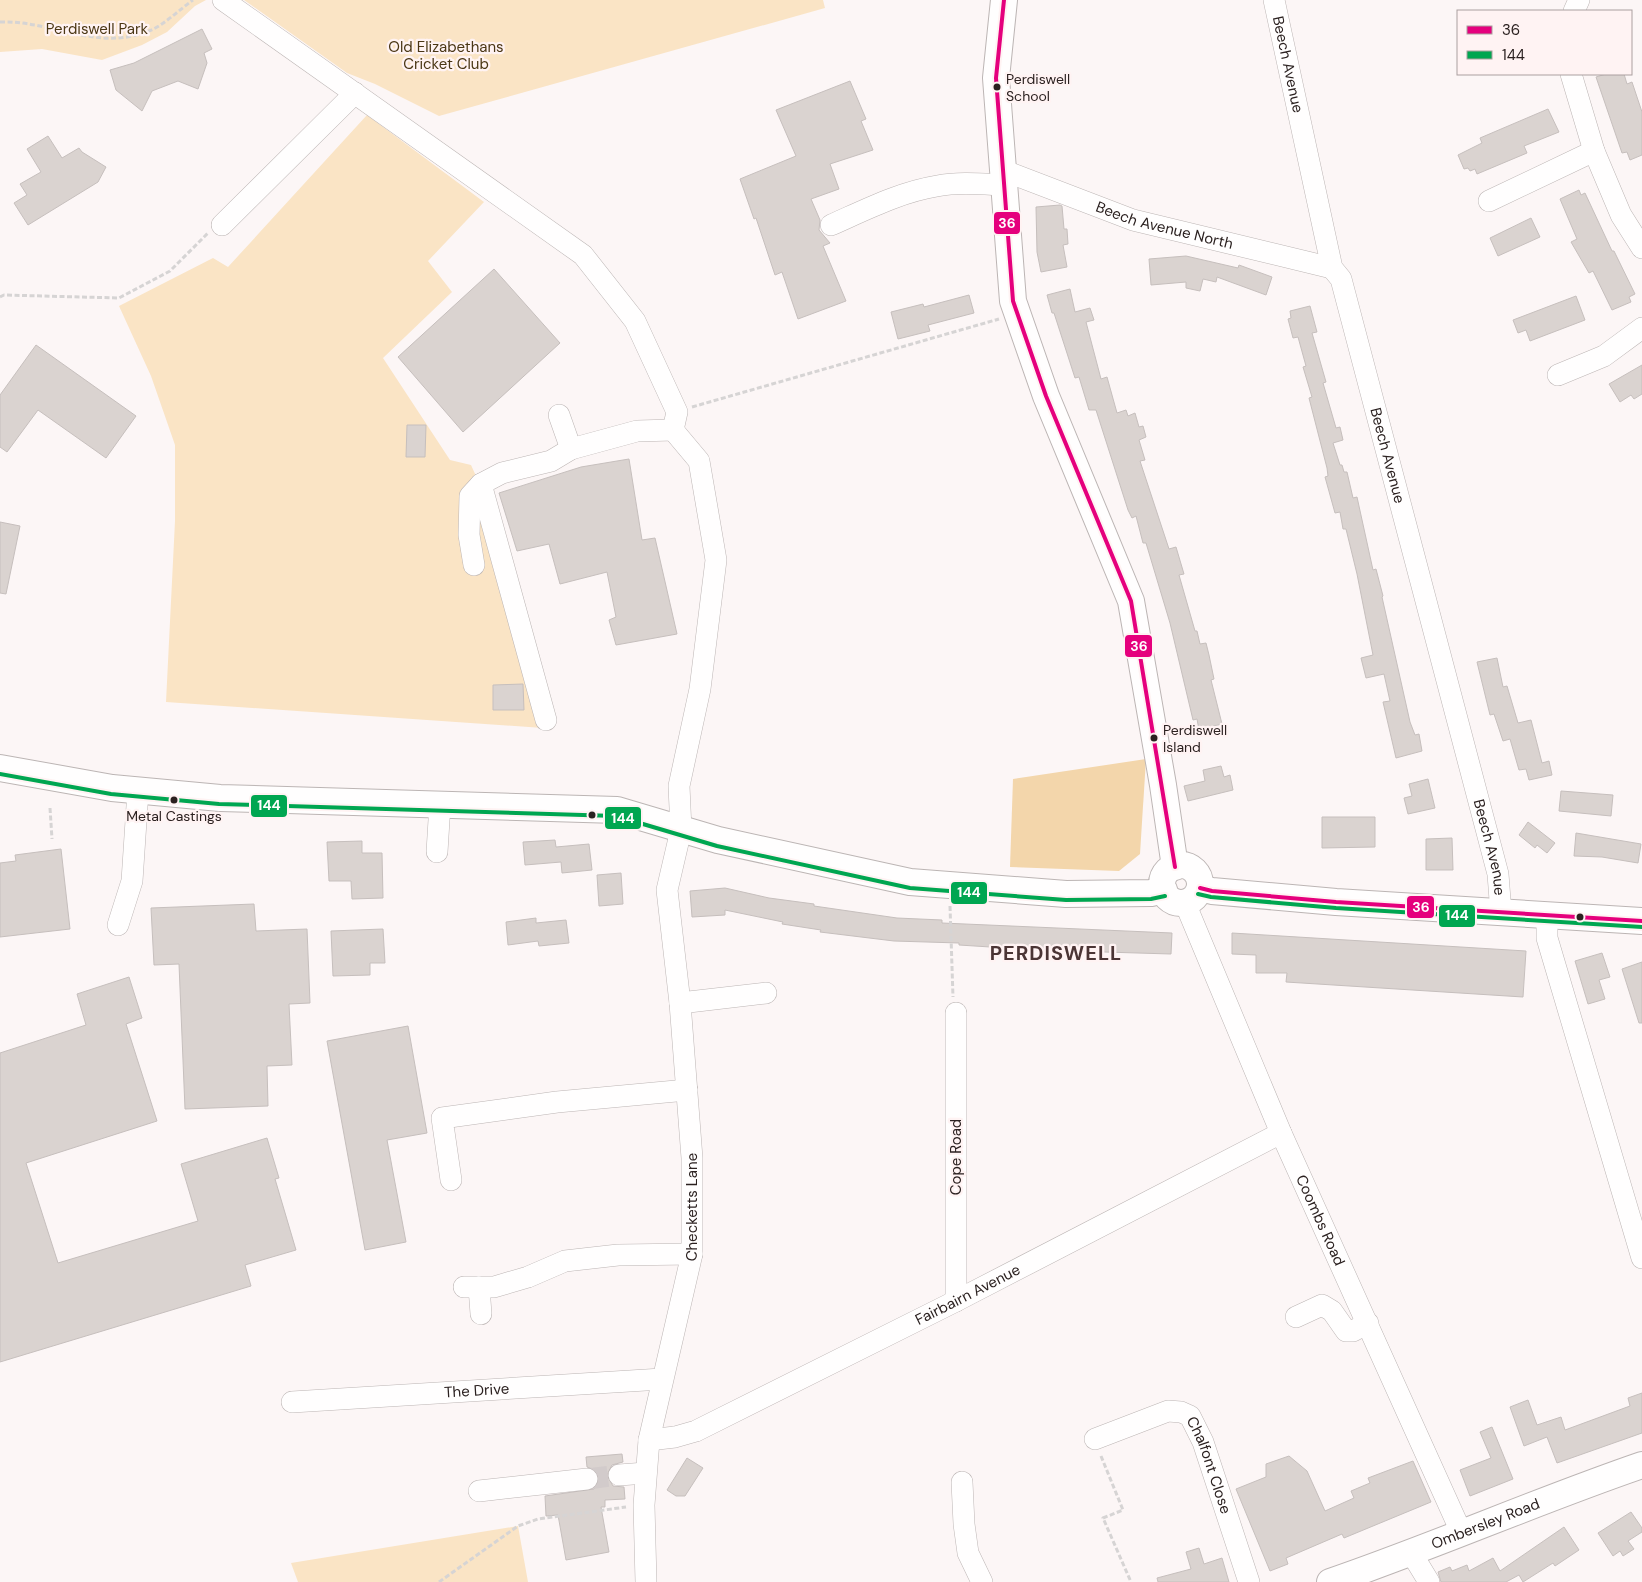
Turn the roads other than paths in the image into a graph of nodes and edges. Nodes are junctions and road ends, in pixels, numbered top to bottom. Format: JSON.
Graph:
{"nodes":[{"id":1,"x":223,"y":0,"type":"edge"},
{"id":2,"x":1004,"y":0,"type":"edge"},
{"id":3,"x":1274,"y":0,"type":"edge"},
{"id":4,"x":1571,"y":75,"type":"edge"},
{"id":5,"x":355,"y":93,"type":"junction"},
{"id":6,"x":1594,"y":152,"type":"junction"},
{"id":7,"x":1003,"y":178,"type":"junction"},
{"id":8,"x":1488,"y":201,"type":"dead end"},
{"id":9,"x":222,"y":225,"type":"road end"},
{"id":10,"x":831,"y":225,"type":"dead end"},
{"id":11,"x":1642,"y":248,"type":"edge"},
{"id":12,"x":1332,"y":268,"type":"junction"},
{"id":13,"x":1642,"y":328,"type":"edge"},
{"id":14,"x":1558,"y":375,"type":"dead end"},
{"id":15,"x":559,"y":415,"type":"dead end"},
{"id":16,"x":675,"y":421,"type":"junction"},
{"id":17,"x":571,"y":450,"type":"junction"},
{"id":18,"x":481,"y":484,"type":"junction"},
{"id":19,"x":474,"y":565,"type":"dead end"},
{"id":20,"x":546,"y":720,"type":"dead end"},
{"id":21,"x":0,"y":768,"type":"edge"},
{"id":22,"x":138,"y":791,"type":"junction"},
{"id":23,"x":440,"y":804,"type":"junction"},
{"id":24,"x":681,"y":830,"type":"junction"},
{"id":25,"x":437,"y":852,"type":"dead end"},
{"id":26,"x":1183,"y":894,"type":"junction"},
{"id":27,"x":1501,"y":913,"type":"junction"},
{"id":28,"x":1546,"y":916,"type":"junction"},
{"id":29,"x":1642,"y":921,"type":"edge"},
{"id":30,"x":118,"y":925,"type":"dead end"},
{"id":31,"x":766,"y":993,"type":"dead end"},
{"id":32,"x":680,"y":1003,"type":"junction"},
{"id":33,"x":956,"y":1013,"type":"road end"},
{"id":34,"x":687,"y":1090,"type":"junction"},
{"id":35,"x":1281,"y":1134,"type":"junction"},
{"id":36,"x":451,"y":1180,"type":"dead end"},
{"id":37,"x":692,"y":1254,"type":"junction"},
{"id":38,"x":1642,"y":1258,"type":"edge"},
{"id":39,"x":956,"y":1301,"type":"junction"},
{"id":40,"x":481,"y":1314,"type":"dead end"},
{"id":41,"x":1296,"y":1317,"type":"dead end"},
{"id":42,"x":1368,"y":1323,"type":"junction"},
{"id":43,"x":662,"y":1380,"type":"junction"},
{"id":44,"x":292,"y":1402,"type":"dead end"},
{"id":45,"x":1095,"y":1439,"type":"road end"},
{"id":46,"x":649,"y":1440,"type":"junction"},
{"id":47,"x":1642,"y":1465,"type":"edge"},
{"id":48,"x":646,"y":1473,"type":"junction"},
{"id":49,"x":619,"y":1475,"type":"tunnel mouth"},
{"id":50,"x":588,"y":1479,"type":"tunnel mouth"},
{"id":51,"x":962,"y":1482,"type":"dead end"},
{"id":52,"x":479,"y":1490,"type":"dead end"},
{"id":53,"x":1462,"y":1534,"type":"junction"},
{"id":54,"x":1412,"y":1554,"type":"junction"},
{"id":55,"x":646,"y":1582,"type":"edge"},
{"id":56,"x":982,"y":1582,"type":"edge"},
{"id":57,"x":1249,"y":1582,"type":"edge"},
{"id":58,"x":1330,"y":1582,"type":"edge"},
{"id":59,"x":1429,"y":1582,"type":"edge"}],
"edges":[{"from":1,"to":5,"type":"street","name":"Checketts Lane"},
{"from":2,"to":7,"type":"main road"},
{"from":3,"to":12,"type":"street","name":"Beech Avenue"},
{"from":4,"to":6,"type":"street"},
{"from":5,"to":9,"type":"street"},
{"from":5,"to":16,"type":"street","name":"Checketts Lane"},
{"from":6,"to":8,"type":"street"},
{"from":6,"to":11,"type":"street"},
{"from":7,"to":10,"type":"street","name":"Beech Avenue North"},
{"from":7,"to":12,"type":"street","name":"Beech Avenue North"},
{"from":7,"to":26,"type":"main road"},
{"from":12,"to":27,"type":"street","name":"Beech Avenue"},
{"from":13,"to":14,"type":"street"},
{"from":15,"to":17,"type":"street"},
{"from":16,"to":17,"type":"street"},
{"from":16,"to":24,"type":"street","name":"Checketts Lane"},
{"from":17,"to":18,"type":"street"},
{"from":18,"to":19,"type":"street"},
{"from":18,"to":20,"type":"street"},
{"from":21,"to":22,"type":"main road"},
{"from":22,"to":23,"type":"main road"},
{"from":22,"to":30,"type":"street"},
{"from":23,"to":24,"type":"main road"},
{"from":23,"to":25,"type":"street"},
{"from":24,"to":26,"type":"main road"},
{"from":24,"to":32,"type":"street","name":"Checketts Lane"},
{"from":26,"to":27,"type":"main road"},
{"from":26,"to":35,"type":"street","name":"Coombs Road"},
{"from":27,"to":28,"type":"main road"},
{"from":28,"to":29,"type":"main road"},
{"from":28,"to":38,"type":"street"},
{"from":31,"to":32,"type":"street"},
{"from":32,"to":34,"type":"street","name":"Checketts Lane"},
{"from":33,"to":39,"type":"street","name":"Cope Road"},
{"from":34,"to":36,"type":"street"},
{"from":34,"to":37,"type":"street","name":"Checketts Lane"},
{"from":35,"to":39,"type":"street","name":"Fairbairn Avenue"},
{"from":35,"to":42,"type":"street","name":"Coombs Road"},
{"from":37,"to":40,"type":"street"},
{"from":37,"to":43,"type":"street","name":"Checketts Lane"},
{"from":39,"to":46,"type":"street","name":"Fairbairn Avenue"},
{"from":41,"to":42,"type":"street"},
{"from":42,"to":53,"type":"street","name":"Coombs Road"},
{"from":43,"to":44,"type":"street","name":"The Drive"},
{"from":43,"to":46,"type":"street","name":"Checketts Lane"},
{"from":45,"to":57,"type":"street","name":"Chalfont Close"},
{"from":46,"to":48,"type":"street","name":"Checketts Lane"},
{"from":47,"to":53,"type":"main road","name":"Ombersley Road"},
{"from":48,"to":49,"type":"street"},
{"from":48,"to":55,"type":"street","name":"Checketts Lane"},
{"from":50,"to":52,"type":"street"},
{"from":51,"to":56,"type":"street"},
{"from":53,"to":54,"type":"main road","name":"Ombersley Road"},
{"from":54,"to":58,"type":"main road","name":"Ombersley Road"},
{"from":54,"to":59,"type":"street"}]}
